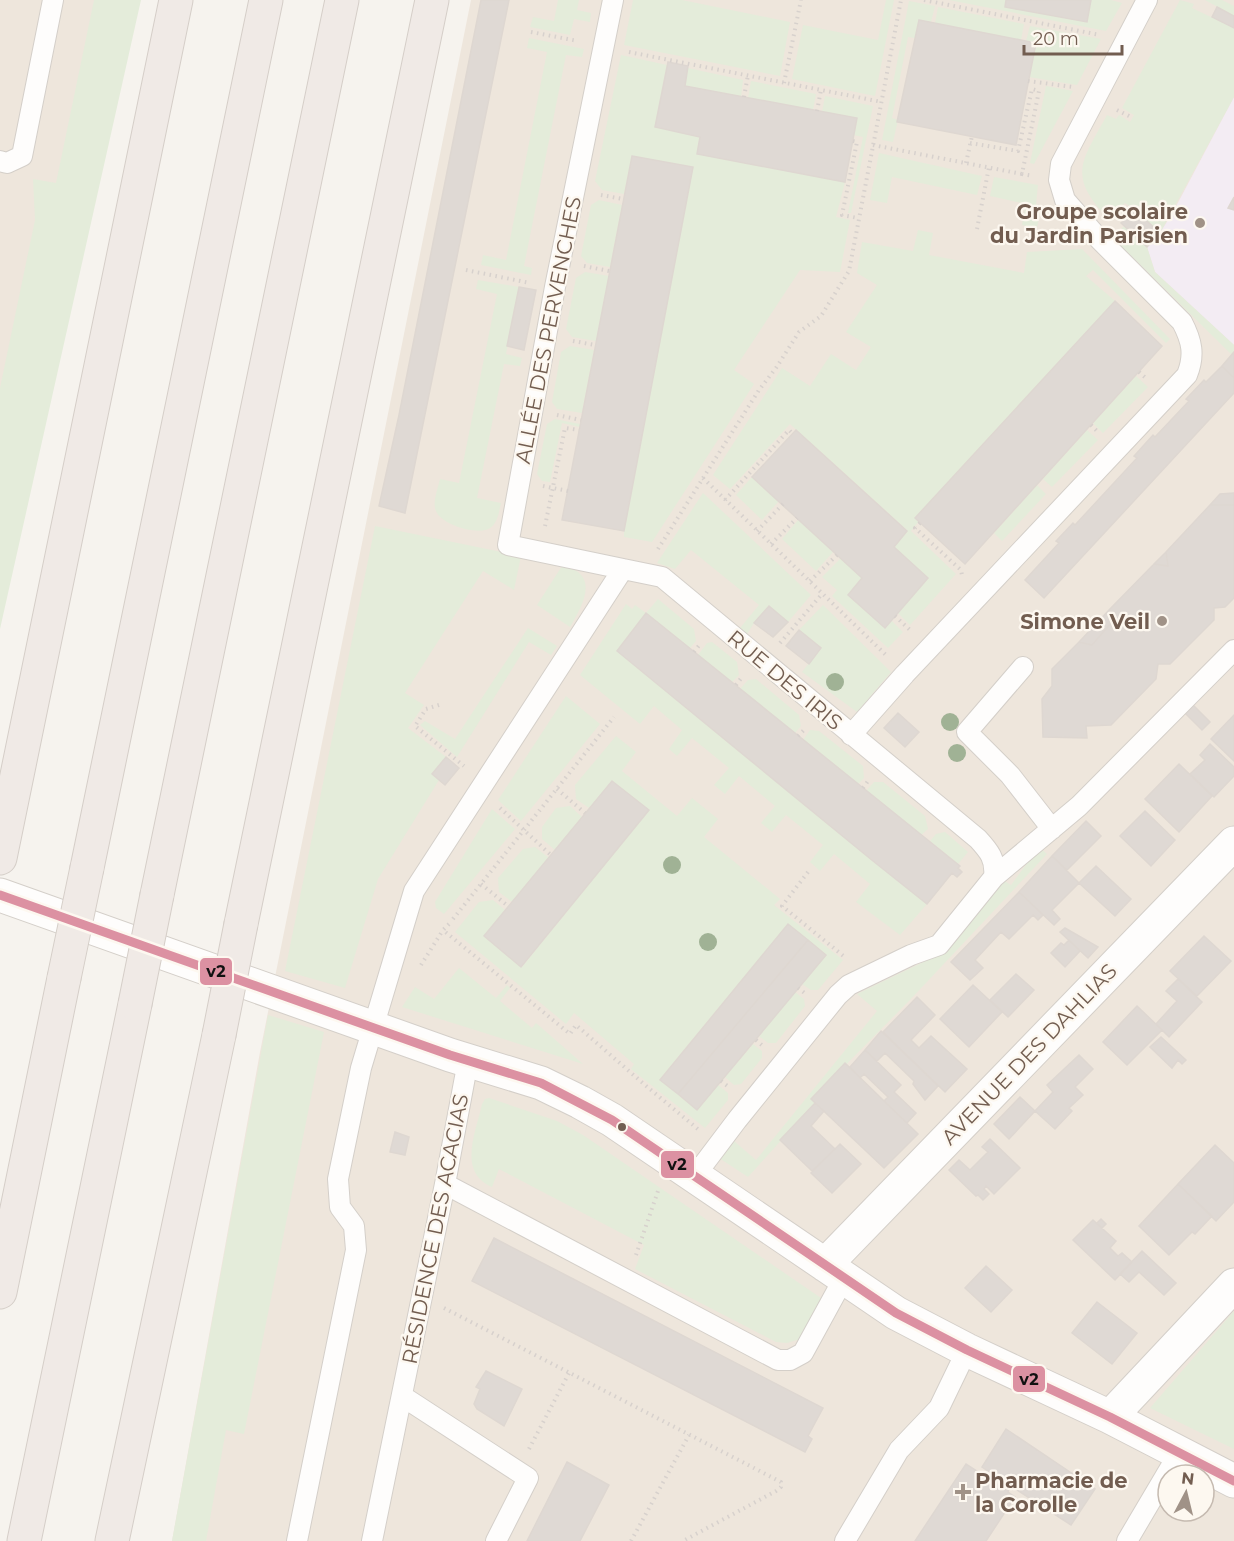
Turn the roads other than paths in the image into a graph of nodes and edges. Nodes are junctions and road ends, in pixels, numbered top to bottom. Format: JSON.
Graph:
{"nodes":[{"id":1,"x":53,"y":0,"type":"edge"},
{"id":2,"x":176,"y":0,"type":"edge"},
{"id":3,"x":266,"y":0,"type":"edge"},
{"id":4,"x":342,"y":0,"type":"edge"},
{"id":5,"x":432,"y":0,"type":"edge"},
{"id":6,"x":613,"y":0,"type":"edge"},
{"id":7,"x":1147,"y":0,"type":"edge"},
{"id":8,"x":0,"y":161,"type":"edge"},
{"id":9,"x":623,"y":569,"type":"junction"},
{"id":10,"x":1234,"y":650,"type":"edge"},
{"id":11,"x":1023,"y":668,"type":"dead end"},
{"id":12,"x":851,"y":735,"type":"junction"},
{"id":13,"x":1052,"y":829,"type":"junction"},
{"id":14,"x":1234,"y":843,"type":"edge"},
{"id":15,"x":2,"y":847,"type":"edge"},
{"id":16,"x":994,"y":876,"type":"junction"},
{"id":17,"x":0,"y":895,"type":"edge"},
{"id":18,"x":374,"y":1028,"type":"junction"},
{"id":19,"x":468,"y":1060,"type":"junction"},
{"id":20,"x":682,"y":1168,"type":"junction"},
{"id":21,"x":446,"y":1184,"type":"junction"},
{"id":22,"x":834,"y":1271,"type":"junction"},
{"id":23,"x":1234,"y":1285,"type":"edge"},
{"id":24,"x":0,"y":1292,"type":"edge"},
{"id":25,"x":967,"y":1350,"type":"junction"},
{"id":26,"x":402,"y":1396,"type":"junction"},
{"id":27,"x":1110,"y":1417,"type":"junction"},
{"id":28,"x":1179,"y":1453,"type":"junction"},
{"id":29,"x":1234,"y":1481,"type":"edge"},
{"id":30,"x":24,"y":1541,"type":"edge"},
{"id":31,"x":112,"y":1541,"type":"edge"},
{"id":32,"x":297,"y":1541,"type":"edge"},
{"id":33,"x":372,"y":1541,"type":"edge"},
{"id":34,"x":496,"y":1541,"type":"edge"},
{"id":35,"x":845,"y":1541,"type":"edge"},
{"id":36,"x":1127,"y":1541,"type":"edge"}],
"edges":[{"from":1,"to":8,"type":"lane"},
{"from":2,"to":15,"type":"highway"},
{"from":3,"to":24,"type":"highway","bridge":true},
{"from":4,"to":30,"type":"highway","bridge":true},
{"from":5,"to":31,"type":"highway","bridge":true},
{"from":6,"to":9,"type":"lane","name":"ALLÉE DES PERVENCHES"},
{"from":7,"to":12,"type":"lane"},
{"from":9,"to":12,"type":"lane","name":"RUE DES IRIS"},
{"from":9,"to":18,"type":"lane"},
{"from":10,"to":13,"type":"lane"},
{"from":11,"to":13,"type":"lane"},
{"from":12,"to":16,"type":"lane","name":"RUE DES IRIS"},
{"from":13,"to":16,"type":"lane"},
{"from":14,"to":22,"type":"street","name":"AVENUE DES DAHLIAS"},
{"from":16,"to":20,"type":"lane"},
{"from":17,"to":18,"type":"street"},
{"from":18,"to":19,"type":"street"},
{"from":18,"to":32,"type":"lane"},
{"from":19,"to":20,"type":"street"},
{"from":19,"to":21,"type":"lane","name":"RÉSIDENCE DES ACACIAS"},
{"from":20,"to":22,"type":"street"},
{"from":21,"to":22,"type":"lane"},
{"from":21,"to":26,"type":"lane","name":"RÉSIDENCE DES ACACIAS"},
{"from":22,"to":25,"type":"street"},
{"from":23,"to":27,"type":"street"},
{"from":25,"to":27,"type":"street"},
{"from":25,"to":35,"type":"lane"},
{"from":26,"to":33,"type":"lane","name":"RÉSIDENCE DES ACACIAS"},
{"from":26,"to":34,"type":"lane"},
{"from":27,"to":28,"type":"street"},
{"from":28,"to":29,"type":"street"},
{"from":28,"to":36,"type":"lane"}]}
